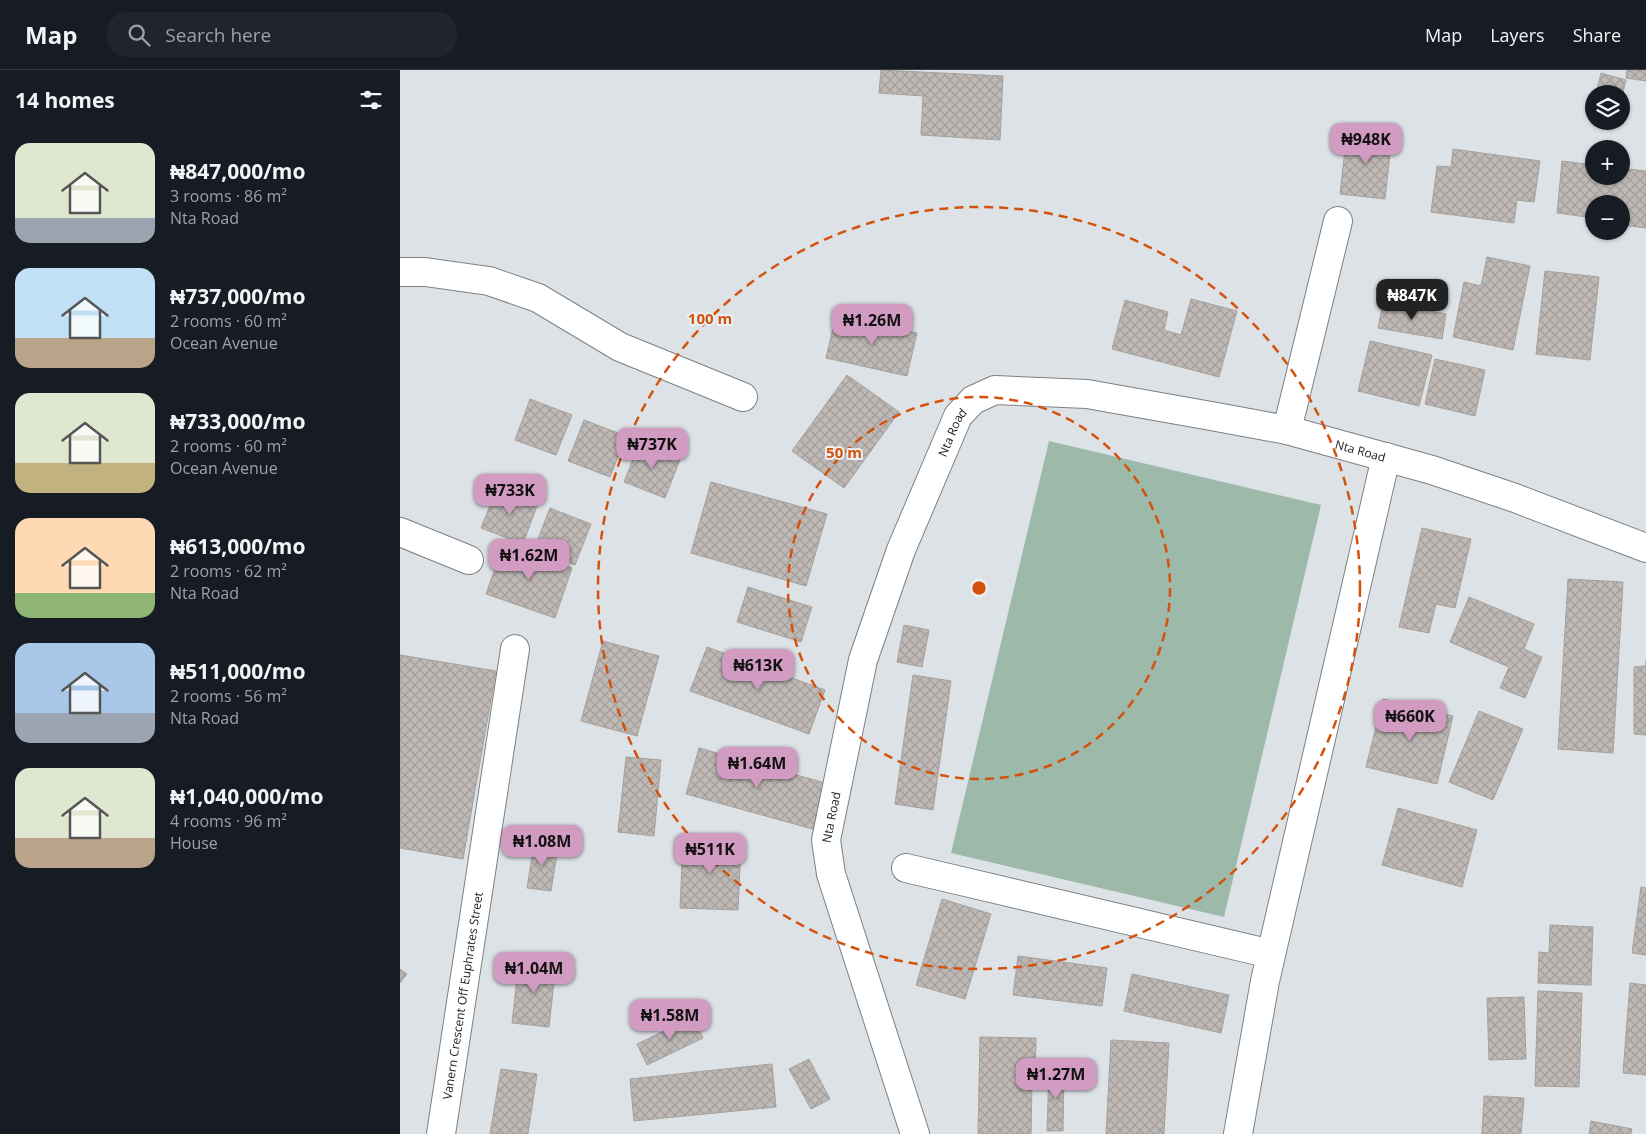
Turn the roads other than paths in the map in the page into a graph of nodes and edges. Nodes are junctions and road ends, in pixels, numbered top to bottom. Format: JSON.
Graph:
{"nodes":[{"id":1,"x":1338,"y":220,"type":"dead end"},
{"id":2,"x":400,"y":272,"type":"edge"},
{"id":3,"x":743,"y":397,"type":"dead end"},
{"id":4,"x":1287,"y":430,"type":"junction"},
{"id":5,"x":1386,"y":458,"type":"junction"},
{"id":6,"x":400,"y":532,"type":"edge"},
{"id":7,"x":1646,"y":548,"type":"edge"},
{"id":8,"x":469,"y":560,"type":"dead end"},
{"id":9,"x":516,"y":649,"type":"dead end"},
{"id":10,"x":906,"y":868,"type":"dead end"},
{"id":11,"x":1271,"y":954,"type":"junction"},
{"id":12,"x":441,"y":1134,"type":"edge"},
{"id":13,"x":915,"y":1134,"type":"edge"},
{"id":14,"x":1238,"y":1134,"type":"edge"}],
"edges":[{"from":1,"to":4,"type":"street"},
{"from":2,"to":3,"type":"street"},
{"from":4,"to":5,"type":"street","name":"Nta Road"},
{"from":4,"to":13,"type":"street","name":"Nta Road"},
{"from":5,"to":7,"type":"street","name":"Nta Road"},
{"from":5,"to":11,"type":"street"},
{"from":6,"to":8,"type":"street"},
{"from":9,"to":12,"type":"street","name":"Vanern Crescent Off Euphrates Street"},
{"from":10,"to":11,"type":"street"},
{"from":11,"to":14,"type":"street"}]}
